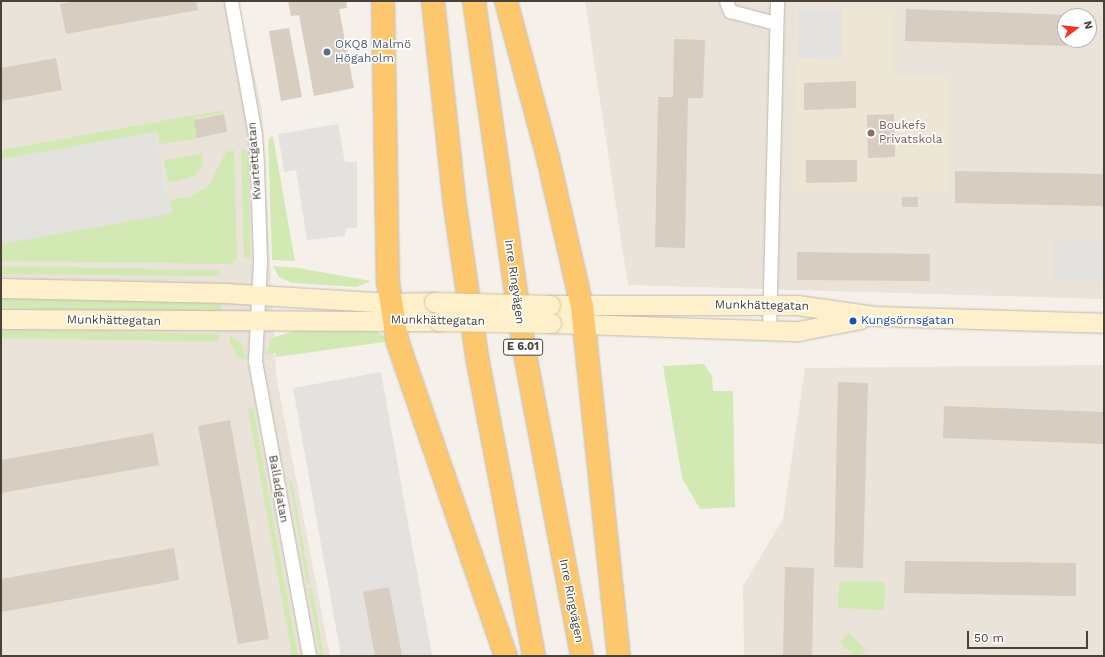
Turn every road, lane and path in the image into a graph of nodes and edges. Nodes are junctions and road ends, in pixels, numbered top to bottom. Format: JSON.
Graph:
{"nodes":[{"id":1,"x":231,"y":1,"type":"edge"},
{"id":2,"x":383,"y":1,"type":"edge"},
{"id":3,"x":432,"y":1,"type":"edge"},
{"id":4,"x":474,"y":1,"type":"edge"},
{"id":5,"x":506,"y":1,"type":"edge"},
{"id":6,"x":726,"y":1,"type":"edge"},
{"id":7,"x":777,"y":1,"type":"edge"},
{"id":8,"x":775,"y":23,"type":"junction"},
{"id":9,"x":1,"y":288,"type":"edge"},
{"id":10,"x":259,"y":294,"type":"junction"},
{"id":11,"x":770,"y":305,"type":"junction"},
{"id":12,"x":393,"y":312,"type":"junction"},
{"id":13,"x":550,"y":314,"type":"junction"},
{"id":14,"x":582,"y":315,"type":"junction"},
{"id":15,"x":874,"y":316,"type":"junction"},
{"id":16,"x":1,"y":319,"type":"edge"},
{"id":17,"x":257,"y":322,"type":"junction"},
{"id":18,"x":1104,"y":323,"type":"edge"},
{"id":19,"x":769,"y":330,"type":"junction"},
{"id":20,"x":309,"y":656,"type":"edge"},
{"id":21,"x":506,"y":656,"type":"edge"},
{"id":22,"x":534,"y":656,"type":"edge"},
{"id":23,"x":582,"y":656,"type":"edge"},
{"id":24,"x":619,"y":656,"type":"edge"}],
"edges":[{"from":1,"to":10,"type":"street","name":"Kvartettgatan"},
{"from":2,"to":12,"type":"highway"},
{"from":3,"to":22,"type":"highway"},
{"from":4,"to":23,"type":"highway","name":"Inre Ringvägen","number":"E 6.01"},
{"from":5,"to":14,"type":"highway"},
{"from":6,"to":8,"type":"street"},
{"from":7,"to":8,"type":"street"},
{"from":8,"to":11,"type":"street"},
{"from":9,"to":10,"type":"main road","name":"Munkhättegatan"},
{"from":10,"to":12,"type":"main road","name":"Munkhättegatan"},
{"from":10,"to":17,"type":"street","name":"Kvartettgatan"},
{"from":11,"to":14,"type":"main road","name":"Munkhättegatan"},
{"from":11,"to":15,"type":"main road","name":"Munkhättegatan"},
{"from":11,"to":19,"type":"street"},
{"from":12,"to":13,"type":"main road","name":"Munkhättegatan","bridge":true},
{"from":12,"to":13,"type":"main road","name":"Munkhättegatan","bridge":true},
{"from":12,"to":17,"type":"main road","name":"Munkhättegatan"},
{"from":12,"to":21,"type":"highway"},
{"from":13,"to":14,"type":"main road","name":"Munkhättegatan"},
{"from":14,"to":19,"type":"main road","name":"Munkhättegatan"},
{"from":14,"to":24,"type":"highway"},
{"from":15,"to":18,"type":"main road","name":"Munkhättegatan"},
{"from":15,"to":19,"type":"main road","name":"Munkhättegatan"},
{"from":16,"to":17,"type":"main road","name":"Munkhättegatan"},
{"from":17,"to":20,"type":"street","name":"Balladgatan"}]}
